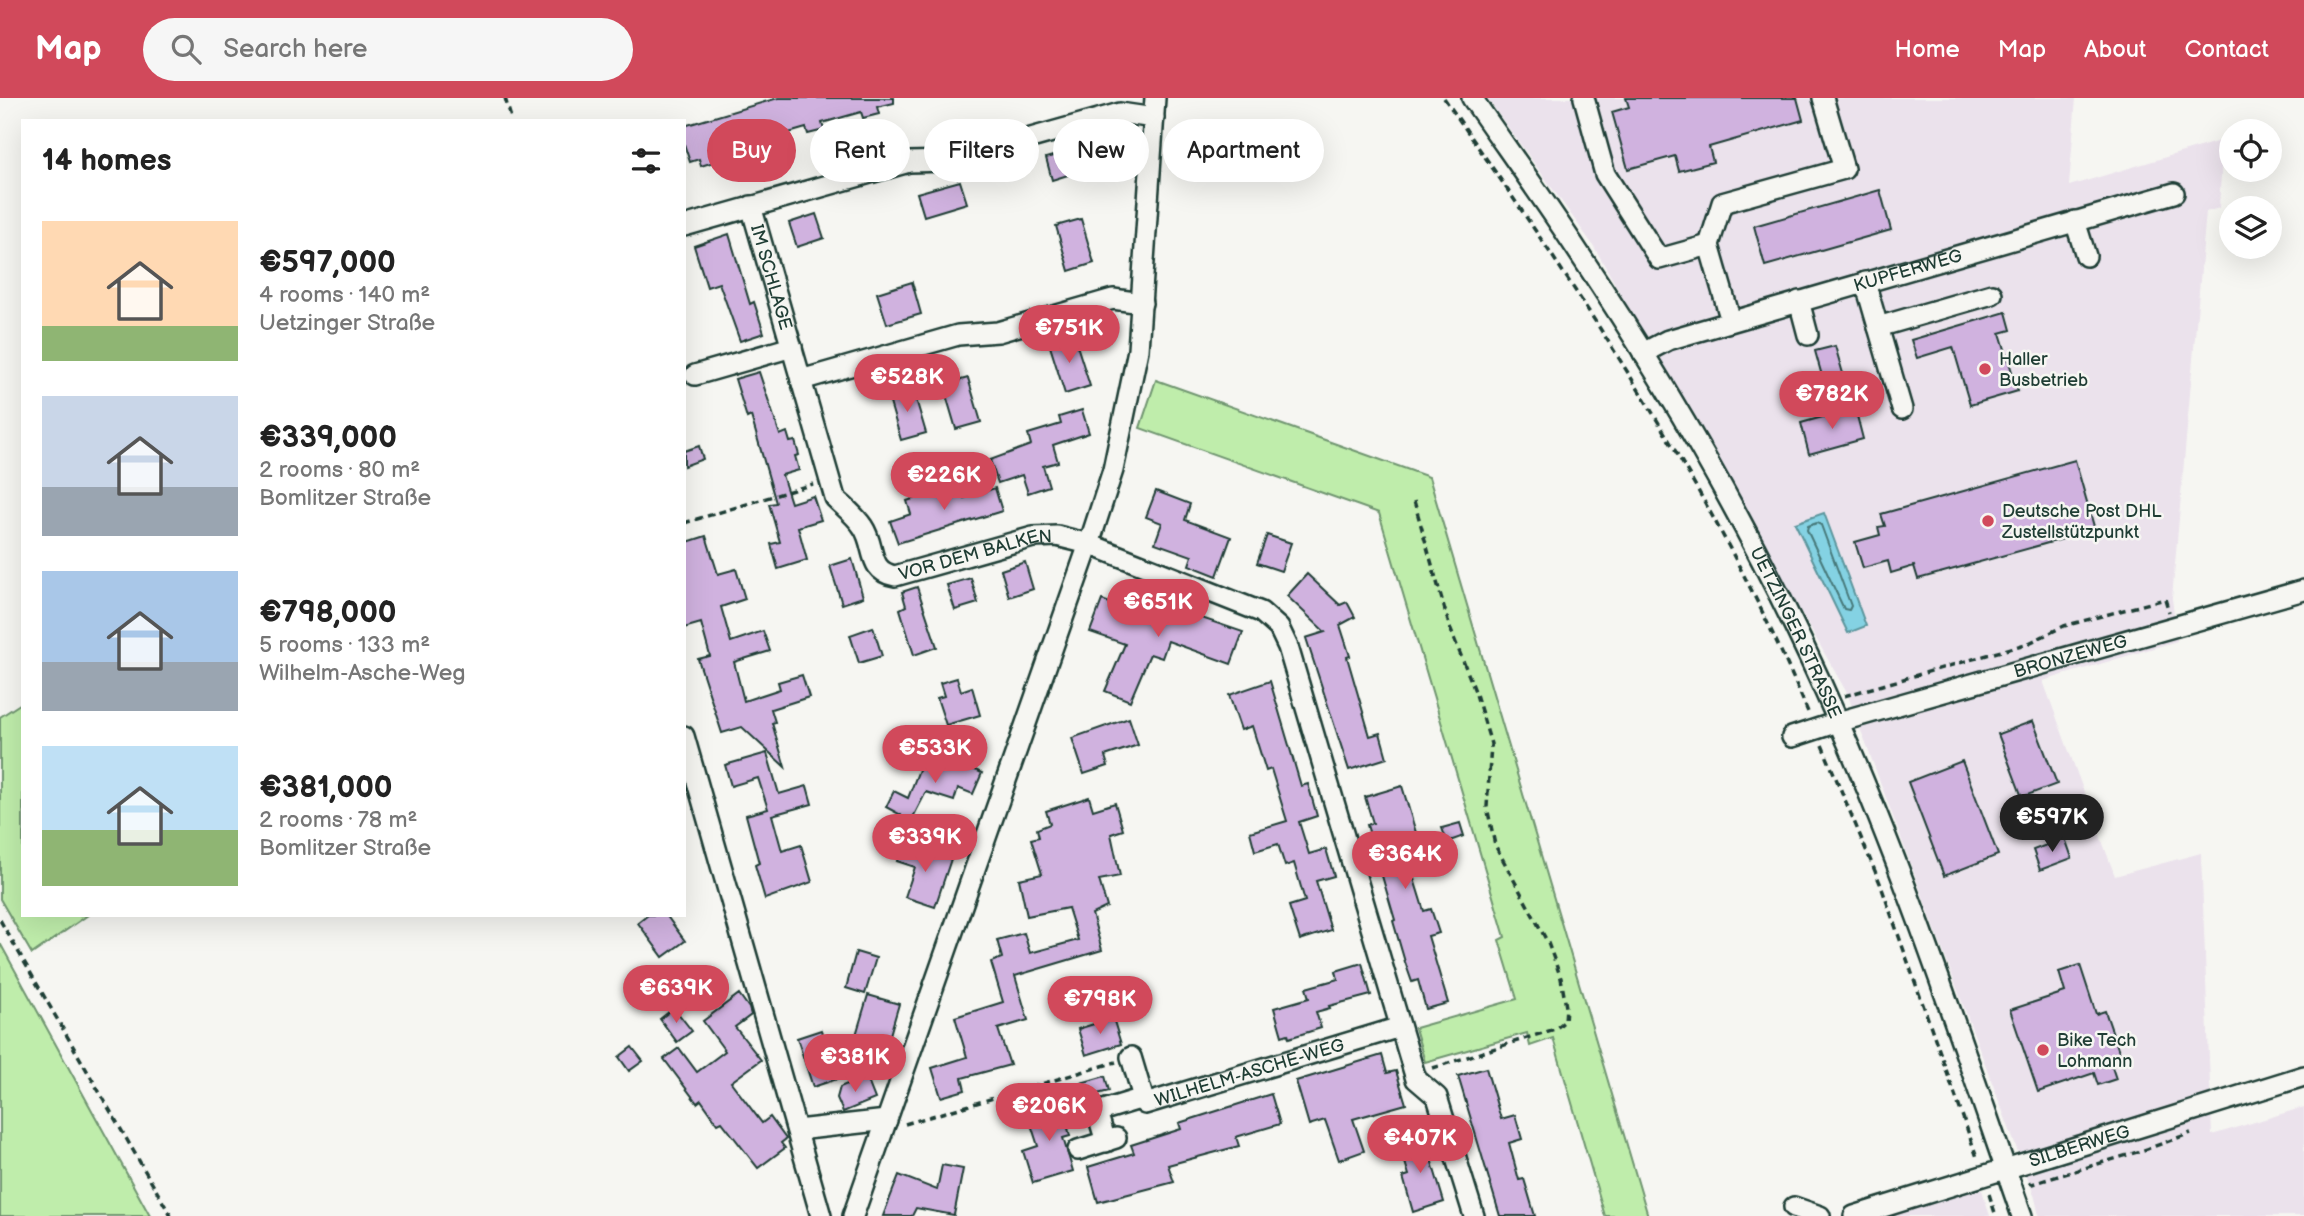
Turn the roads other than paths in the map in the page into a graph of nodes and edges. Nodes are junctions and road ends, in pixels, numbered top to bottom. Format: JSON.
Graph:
{"nodes":[{"id":1,"x":1155,"y":98,"type":"edge"},
{"id":2,"x":1472,"y":98,"type":"edge"},
{"id":3,"x":1584,"y":98,"type":"edge"},
{"id":4,"x":1823,"y":98,"type":"edge"},
{"id":5,"x":1154,"y":118,"type":"junction"},
{"id":6,"x":2174,"y":193,"type":"dead end"},
{"id":7,"x":751,"y":206,"type":"junction"},
{"id":8,"x":2075,"y":221,"type":"junction"},
{"id":9,"x":686,"y":225,"type":"edge"},
{"id":10,"x":1709,"y":245,"type":"junction"},
{"id":11,"x":2085,"y":256,"type":"dead end"},
{"id":12,"x":1865,"y":282,"type":"junction"},
{"id":13,"x":1992,"y":294,"type":"dead end"},
{"id":14,"x":1799,"y":301,"type":"junction"},
{"id":15,"x":1142,"y":303,"type":"junction"},
{"id":16,"x":1731,"y":321,"type":"junction"},
{"id":17,"x":1878,"y":327,"type":"junction"},
{"id":18,"x":1808,"y":335,"type":"dead end"},
{"id":19,"x":792,"y":347,"type":"junction"},
{"id":20,"x":1643,"y":353,"type":"junction"},
{"id":21,"x":695,"y":375,"type":"dead end"},
{"id":22,"x":801,"y":380,"type":"junction"},
{"id":23,"x":1902,"y":409,"type":"dead end"},
{"id":24,"x":1089,"y":544,"type":"junction"},
{"id":25,"x":2304,"y":590,"type":"edge"},
{"id":26,"x":1839,"y":722,"type":"junction"},
{"id":27,"x":1792,"y":737,"type":"dead end"},
{"id":28,"x":686,"y":743,"type":"edge"},
{"id":29,"x":1401,"y":1027,"type":"junction"},
{"id":30,"x":1131,"y":1057,"type":"road end"},
{"id":31,"x":2304,"y":1076,"type":"edge"},
{"id":32,"x":1143,"y":1098,"type":"junction"},
{"id":33,"x":1073,"y":1102,"type":"dead end"},
{"id":34,"x":1097,"y":1112,"type":"junction"},
{"id":35,"x":887,"y":1119,"type":"junction"},
{"id":36,"x":797,"y":1130,"type":"junction"},
{"id":37,"x":1078,"y":1150,"type":"dead end"},
{"id":38,"x":2006,"y":1169,"type":"junction"},
{"id":39,"x":1794,"y":1207,"type":"dead end"},
{"id":40,"x":821,"y":1216,"type":"edge"},
{"id":41,"x":853,"y":1216,"type":"edge"},
{"id":42,"x":1474,"y":1216,"type":"edge"},
{"id":43,"x":1820,"y":1216,"type":"edge"},
{"id":44,"x":1854,"y":1216,"type":"edge"},
{"id":45,"x":2022,"y":1216,"type":"edge"}],
"edges":[{"from":1,"to":5,"type":"street"},
{"from":2,"to":20,"type":"street","name":"UETZINGER STRASSE"},
{"from":3,"to":10,"type":"street"},
{"from":4,"to":10,"type":"street"},
{"from":5,"to":7,"type":"street","name":"IM SCHLAGE"},
{"from":5,"to":15,"type":"street"},
{"from":6,"to":8,"type":"street","name":"KUPFERWEG"},
{"from":7,"to":9,"type":"street","name":"IM SCHLAGE"},
{"from":7,"to":19,"type":"street","name":"IM SCHLAGE"},
{"from":8,"to":11,"type":"street"},
{"from":8,"to":12,"type":"street","name":"KUPFERWEG"},
{"from":10,"to":16,"type":"street"},
{"from":12,"to":14,"type":"street","name":"KUPFERWEG"},
{"from":12,"to":17,"type":"street"},
{"from":13,"to":17,"type":"street"},
{"from":14,"to":16,"type":"street","name":"KUPFERWEG"},
{"from":14,"to":18,"type":"street"},
{"from":15,"to":22,"type":"street"},
{"from":15,"to":24,"type":"street"},
{"from":16,"to":20,"type":"street","name":"KUPFERWEG"},
{"from":17,"to":23,"type":"street"},
{"from":19,"to":21,"type":"street","name":"IM SCHLAGE"},
{"from":19,"to":22,"type":"street","name":"IM SCHLAGE"},
{"from":20,"to":26,"type":"street","name":"UETZINGER STRASSE"},
{"from":22,"to":24,"type":"street","name":"VOR DEM BALKEN"},
{"from":24,"to":29,"type":"street"},
{"from":24,"to":35,"type":"street"},
{"from":25,"to":26,"type":"street","name":"BRONZEWEG"},
{"from":26,"to":27,"type":"street","name":"BRONZEWEG"},
{"from":26,"to":38,"type":"street","name":"UETZINGER STRASSE"},
{"from":28,"to":36,"type":"street"},
{"from":29,"to":32,"type":"street","name":"WILHELM-ASCHE-WEG"},
{"from":29,"to":42,"type":"street"},
{"from":30,"to":32,"type":"street","name":"WILHELM-ASCHE-WEG"},
{"from":31,"to":38,"type":"street","name":"SILBERWEG"},
{"from":32,"to":34,"type":"street"},
{"from":33,"to":34,"type":"street"},
{"from":34,"to":37,"type":"street"},
{"from":35,"to":36,"type":"street"},
{"from":35,"to":41,"type":"street"},
{"from":36,"to":40,"type":"street"},
{"from":38,"to":44,"type":"street","name":"SILBERWEG"},
{"from":38,"to":45,"type":"street","name":"UETZINGER STRASSE"},
{"from":39,"to":43,"type":"street"}]}
